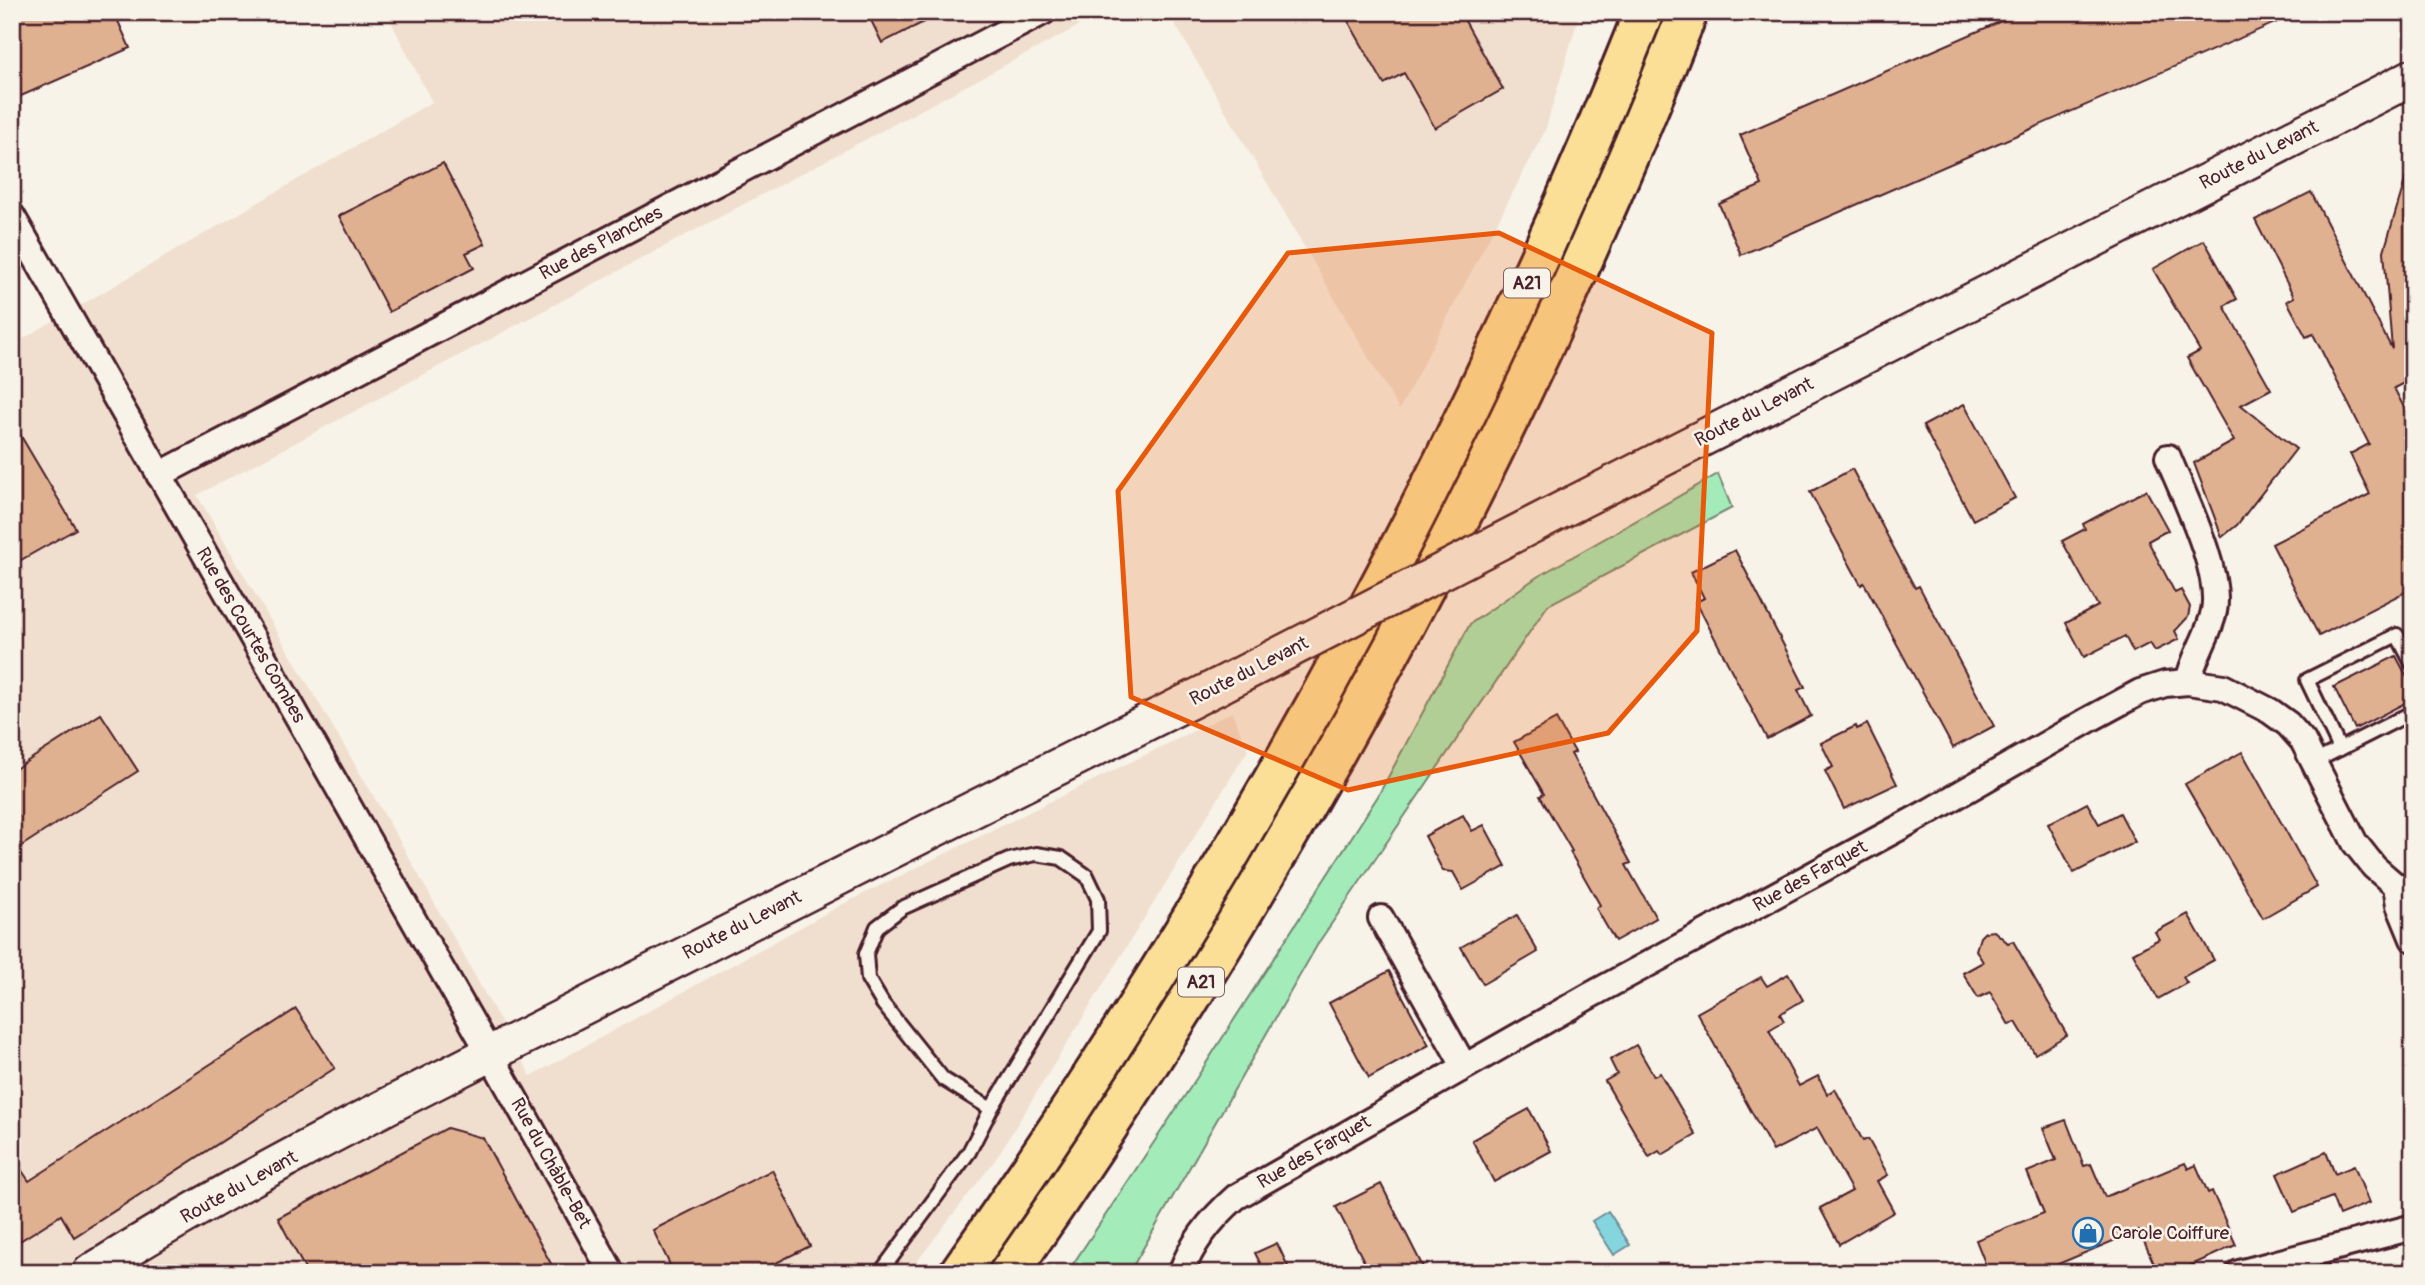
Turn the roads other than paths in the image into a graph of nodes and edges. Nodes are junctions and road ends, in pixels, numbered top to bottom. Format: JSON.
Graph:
{"nodes":[{"id":1,"x":1043,"y":12,"type":"edge"},
{"id":2,"x":1643,"y":12,"type":"edge"},
{"id":3,"x":1688,"y":12,"type":"edge"},
{"id":4,"x":2413,"y":77,"type":"edge"},
{"id":5,"x":12,"y":216,"type":"edge"},
{"id":6,"x":2168,"y":457,"type":"dead end"},
{"id":7,"x":159,"y":475,"type":"junction"},
{"id":8,"x":2413,"y":665,"type":"edge"},
{"id":9,"x":2188,"y":682,"type":"junction"},
{"id":10,"x":2413,"y":712,"type":"edge"},
{"id":11,"x":2340,"y":749,"type":"junction"},
{"id":12,"x":2314,"y":762,"type":"junction"},
{"id":13,"x":2404,"y":882,"type":"edge"},
{"id":14,"x":1381,"y":918,"type":"dead end"},
{"id":15,"x":2413,"y":939,"type":"edge"},
{"id":16,"x":490,"y":1054,"type":"junction"},
{"id":17,"x":1464,"y":1066,"type":"junction"},
{"id":18,"x":991,"y":1110,"type":"junction"},
{"id":19,"x":2413,"y":1227,"type":"edge"},
{"id":20,"x":90,"y":1273,"type":"edge"},
{"id":21,"x":612,"y":1273,"type":"edge"},
{"id":22,"x":880,"y":1273,"type":"edge"},
{"id":23,"x":959,"y":1273,"type":"edge"},
{"id":24,"x":1009,"y":1273,"type":"edge"},
{"id":25,"x":1181,"y":1273,"type":"edge"},
{"id":26,"x":2239,"y":1273,"type":"edge"}],
"edges":[{"from":1,"to":7,"type":"street","name":"Rue des Planches"},
{"from":2,"to":23,"type":"highway","number":"A21"},
{"from":3,"to":24,"type":"highway","number":"A21"},
{"from":4,"to":16,"type":"street","name":"Route du Levant","bridge":true},
{"from":5,"to":7,"type":"street","name":"Rue des Courtes Combes"},
{"from":6,"to":9,"type":"street"},
{"from":7,"to":16,"type":"street","name":"Rue des Courtes Combes"},
{"from":8,"to":11,"type":"lane"},
{"from":9,"to":12,"type":"street","name":"Rue des Farquet"},
{"from":9,"to":17,"type":"street","name":"Rue des Farquet"},
{"from":10,"to":11,"type":"lane"},
{"from":11,"to":12,"type":"lane"},
{"from":12,"to":13,"type":"street","name":"Rue des Farquet"},
{"from":13,"to":15,"type":"street"},
{"from":14,"to":17,"type":"street"},
{"from":16,"to":20,"type":"street","name":"Route du Levant"},
{"from":16,"to":21,"type":"street","name":"Rue du Châble-Bet"},
{"from":17,"to":25,"type":"street","name":"Rue des Farquet"},
{"from":18,"to":18,"type":"lane"},
{"from":18,"to":22,"type":"lane"},
{"from":19,"to":26,"type":"street"}]}
